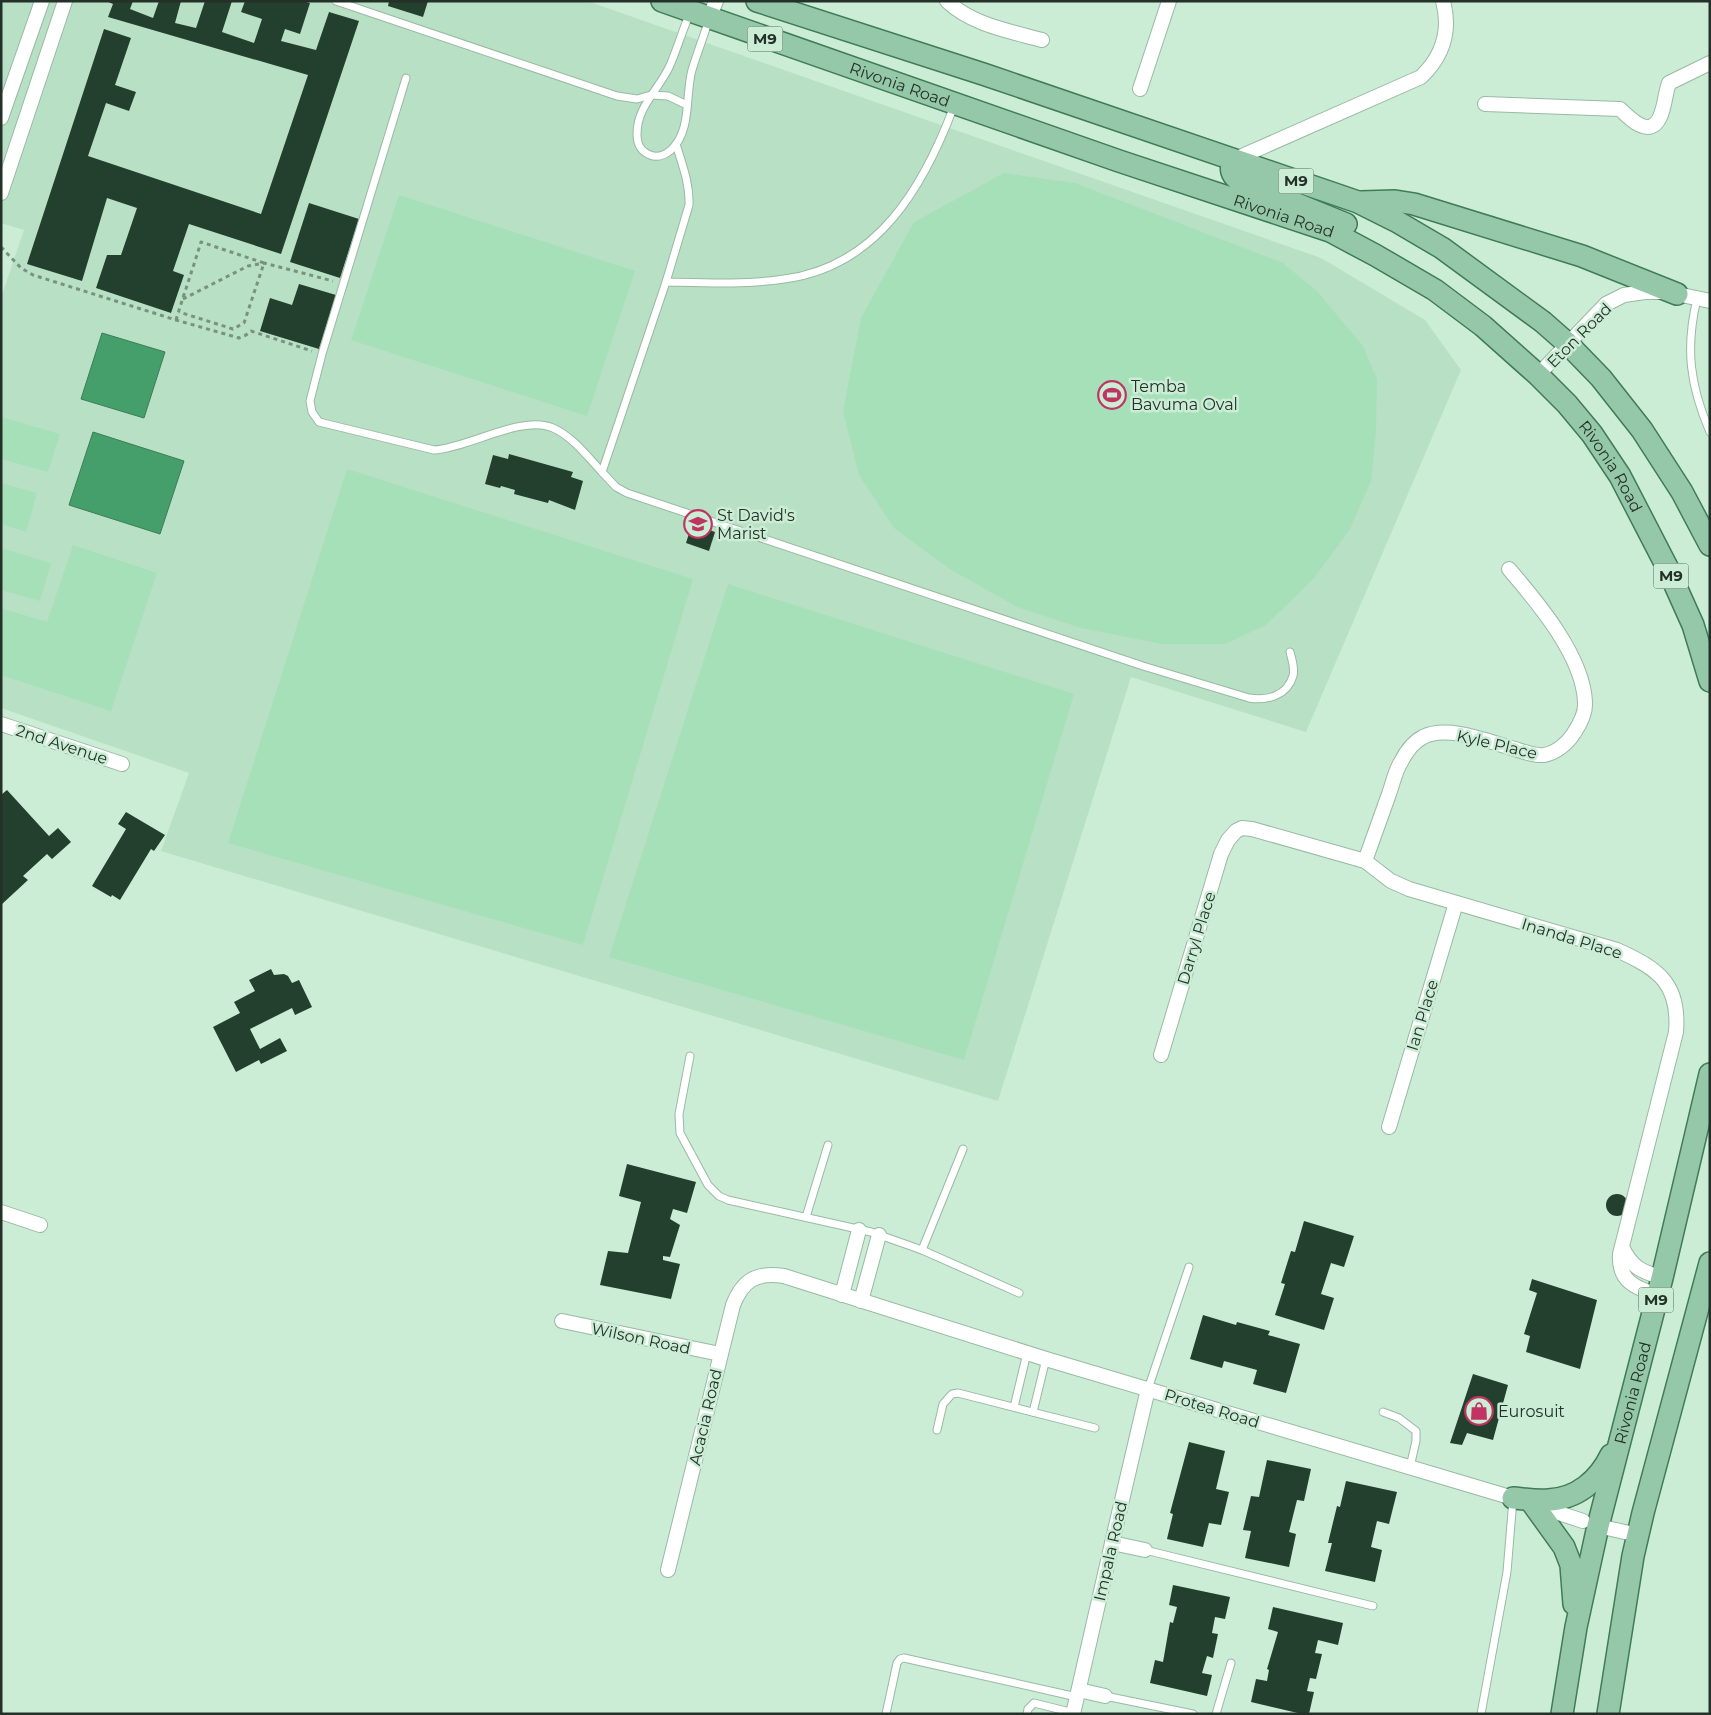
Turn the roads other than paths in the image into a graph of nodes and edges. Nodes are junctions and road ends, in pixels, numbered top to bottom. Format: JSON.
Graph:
{"nodes":[{"id":1,"x":336,"y":1,"type":"edge"},
{"id":2,"x":662,"y":1,"type":"edge"},
{"id":3,"x":757,"y":1,"type":"edge"},
{"id":4,"x":947,"y":1,"type":"edge"},
{"id":5,"x":1169,"y":1,"type":"edge"},
{"id":6,"x":1443,"y":1,"type":"edge"},
{"id":7,"x":41,"y":2,"type":"edge"},
{"id":8,"x":64,"y":6,"type":"edge"},
{"id":9,"x":702,"y":8,"type":"edge"},
{"id":10,"x":1042,"y":40,"type":"dead end"},
{"id":11,"x":1710,"y":63,"type":"edge"},
{"id":12,"x":406,"y":78,"type":"dead end"},
{"id":13,"x":11,"y":90,"type":"junction"},
{"id":14,"x":1140,"y":90,"type":"dead end"},
{"id":15,"x":651,"y":94,"type":"junction"},
{"id":16,"x":34,"y":97,"type":"junction"},
{"id":17,"x":954,"y":104,"type":"junction"},
{"id":18,"x":1485,"y":104,"type":"dead end"},
{"id":19,"x":687,"y":105,"type":"junction"},
{"id":20,"x":1,"y":118,"type":"edge"},
{"id":21,"x":676,"y":144,"type":"junction"},
{"id":22,"x":1233,"y":160,"type":"junction"},
{"id":23,"x":1,"y":193,"type":"edge"},
{"id":24,"x":1358,"y":202,"type":"junction"},
{"id":25,"x":666,"y":282,"type":"junction"},
{"id":26,"x":1435,"y":290,"type":"junction"},
{"id":27,"x":1695,"y":298,"type":"edge"},
{"id":28,"x":1568,"y":344,"type":"junction"},
{"id":29,"x":1538,"y":375,"type":"junction"},
{"id":30,"x":1710,"y":432,"type":"edge"},
{"id":31,"x":602,"y":472,"type":"junction"},
{"id":32,"x":1710,"y":545,"type":"edge"},
{"id":33,"x":1509,"y":569,"type":"dead end"},
{"id":34,"x":1290,"y":652,"type":"dead end"},
{"id":35,"x":1710,"y":681,"type":"edge"},
{"id":36,"x":1,"y":724,"type":"edge"},
{"id":37,"x":122,"y":764,"type":"dead end"},
{"id":38,"x":1242,"y":828,"type":"joint"},
{"id":39,"x":1365,"y":861,"type":"junction"},
{"id":40,"x":1456,"y":903,"type":"junction"},
{"id":41,"x":1160,"y":1055,"type":"dead end"},
{"id":42,"x":690,"y":1056,"type":"dead end"},
{"id":43,"x":1710,"y":1074,"type":"edge"},
{"id":44,"x":1389,"y":1127,"type":"dead end"},
{"id":45,"x":828,"y":1144,"type":"dead end"},
{"id":46,"x":962,"y":1149,"type":"dead end"},
{"id":47,"x":1,"y":1212,"type":"edge"},
{"id":48,"x":806,"y":1217,"type":"junction"},
{"id":49,"x":40,"y":1224,"type":"dead end"},
{"id":50,"x":859,"y":1230,"type":"junction"},
{"id":51,"x":879,"y":1235,"type":"junction"},
{"id":52,"x":922,"y":1250,"type":"junction"},
{"id":53,"x":1710,"y":1264,"type":"edge"},
{"id":54,"x":1189,"y":1268,"type":"dead end"},
{"id":55,"x":760,"y":1276,"type":"joint"},
{"id":56,"x":1660,"y":1287,"type":"junction"},
{"id":57,"x":1019,"y":1293,"type":"dead end"},
{"id":58,"x":842,"y":1295,"type":"junction"},
{"id":59,"x":861,"y":1301,"type":"junction"},
{"id":60,"x":562,"y":1322,"type":"dead end"},
{"id":61,"x":1027,"y":1353,"type":"junction"},
{"id":62,"x":720,"y":1354,"type":"junction"},
{"id":63,"x":1046,"y":1359,"type":"junction"},
{"id":64,"x":1148,"y":1389,"type":"junction"},
{"id":65,"x":1014,"y":1407,"type":"junction"},
{"id":66,"x":1033,"y":1412,"type":"junction"},
{"id":67,"x":1383,"y":1412,"type":"dead end"},
{"id":68,"x":1095,"y":1428,"type":"dead end"},
{"id":69,"x":937,"y":1430,"type":"dead end"},
{"id":70,"x":1623,"y":1430,"type":"junction"},
{"id":71,"x":1410,"y":1467,"type":"junction"},
{"id":72,"x":1523,"y":1501,"type":"junction"},
{"id":73,"x":1590,"y":1524,"type":"junction"},
{"id":74,"x":1638,"y":1535,"type":"junction"},
{"id":75,"x":1112,"y":1542,"type":"junction"},
{"id":76,"x":1145,"y":1550,"type":"joint"},
{"id":77,"x":668,"y":1570,"type":"dead end"},
{"id":78,"x":1373,"y":1606,"type":"dead end"},
{"id":79,"x":1576,"y":1627,"type":"junction"},
{"id":80,"x":1231,"y":1663,"type":"dead end"},
{"id":81,"x":1078,"y":1693,"type":"junction"},
{"id":82,"x":1106,"y":1696,"type":"joint"},
{"id":83,"x":1074,"y":1713,"type":"edge"},
{"id":84,"x":886,"y":1714,"type":"edge"},
{"id":85,"x":1027,"y":1714,"type":"edge"},
{"id":86,"x":1192,"y":1714,"type":"edge"},
{"id":87,"x":1216,"y":1714,"type":"edge"},
{"id":88,"x":1482,"y":1714,"type":"edge"},
{"id":89,"x":1562,"y":1714,"type":"edge"},
{"id":90,"x":1608,"y":1714,"type":"edge"}],
"edges":[{"from":1,"to":15,"type":"lane"},
{"from":2,"to":9,"type":"main road","name":"Rivonia Road","number":"M9"},
{"from":3,"to":22,"type":"main road","number":"M9"},
{"from":4,"to":10,"type":"street"},
{"from":5,"to":14,"type":"street"},
{"from":6,"to":22,"type":"street"},
{"from":7,"to":8,"type":"street"},
{"from":7,"to":13,"type":"street"},
{"from":8,"to":16,"type":"street"},
{"from":9,"to":15,"type":"lane"},
{"from":9,"to":17,"type":"main road","name":"Rivonia Road","number":"M9"},
{"from":9,"to":19,"type":"lane"},
{"from":11,"to":18,"type":"street"},
{"from":12,"to":31,"type":"lane"},
{"from":13,"to":16,"type":"street"},
{"from":13,"to":20,"type":"street"},
{"from":15,"to":19,"type":"lane"},
{"from":15,"to":21,"type":"lane"},
{"from":16,"to":23,"type":"street"},
{"from":17,"to":25,"type":"lane"},
{"from":17,"to":26,"type":"main road","name":"Rivonia Road","number":"M9"},
{"from":19,"to":21,"type":"lane"},
{"from":21,"to":25,"type":"lane"},
{"from":22,"to":24,"type":"main road","number":"M9"},
{"from":22,"to":26,"type":"main road"},
{"from":24,"to":27,"type":"main road"},
{"from":24,"to":28,"type":"main road","number":"M9"},
{"from":25,"to":31,"type":"lane"},
{"from":26,"to":29,"type":"main road","name":"Rivonia Road","number":"M9"},
{"from":27,"to":28,"type":"street","name":"Eton Road"},
{"from":27,"to":30,"type":"lane"},
{"from":28,"to":29,"type":"street","name":"Eton Road"},
{"from":28,"to":32,"type":"main road","number":"M9"},
{"from":29,"to":35,"type":"main road","name":"Rivonia Road","number":"M9"},
{"from":31,"to":34,"type":"lane"},
{"from":33,"to":39,"type":"street","name":"Kyle Place"},
{"from":36,"to":37,"type":"street","name":"2nd Avenue"},
{"from":38,"to":39,"type":"street","name":"Inanda Place"},
{"from":38,"to":41,"type":"street","name":"Darryl Place"},
{"from":39,"to":40,"type":"street","name":"Inanda Place"},
{"from":40,"to":44,"type":"street","name":"Ian Place"},
{"from":40,"to":56,"type":"street","name":"Inanda Place"},
{"from":42,"to":48,"type":"lane"},
{"from":43,"to":56,"type":"main road","name":"Rivonia Road","number":"M9"},
{"from":45,"to":48,"type":"lane"},
{"from":46,"to":52,"type":"lane"},
{"from":47,"to":49,"type":"street"},
{"from":48,"to":50,"type":"lane"},
{"from":50,"to":51,"type":"lane"},
{"from":50,"to":58,"type":"street"},
{"from":51,"to":52,"type":"lane"},
{"from":51,"to":59,"type":"street"},
{"from":52,"to":57,"type":"lane"},
{"from":53,"to":74,"type":"main road","number":"M9"},
{"from":54,"to":64,"type":"lane"},
{"from":55,"to":58,"type":"street","name":"Protea Road"},
{"from":55,"to":62,"type":"street","name":"Acacia Road"},
{"from":56,"to":70,"type":"main road","name":"Rivonia Road","number":"M9"},
{"from":58,"to":59,"type":"street","name":"Protea Road"},
{"from":59,"to":61,"type":"street","name":"Protea Road"},
{"from":60,"to":62,"type":"street","name":"Wilson Road"},
{"from":61,"to":63,"type":"street","name":"Protea Road"},
{"from":61,"to":65,"type":"lane"},
{"from":62,"to":77,"type":"street","name":"Acacia Road"},
{"from":63,"to":64,"type":"street","name":"Protea Road"},
{"from":63,"to":66,"type":"lane"},
{"from":64,"to":71,"type":"street","name":"Protea Road"},
{"from":64,"to":75,"type":"street","name":"Impala Road"},
{"from":65,"to":66,"type":"lane"},
{"from":65,"to":69,"type":"lane"},
{"from":66,"to":68,"type":"lane"},
{"from":67,"to":71,"type":"lane"},
{"from":70,"to":72,"type":"main road"},
{"from":70,"to":73,"type":"main road","name":"Rivonia Road","number":"M9"},
{"from":71,"to":72,"type":"street","name":"Protea Road"},
{"from":72,"to":73,"type":"street","name":"Protea Road"},
{"from":72,"to":79,"type":"main road"},
{"from":72,"to":88,"type":"lane"},
{"from":73,"to":74,"type":"street","name":"Protea Road"},
{"from":73,"to":79,"type":"main road","name":"Rivonia Road","number":"M9"},
{"from":74,"to":90,"type":"main road","number":"M9"},
{"from":75,"to":76,"type":"street"},
{"from":75,"to":81,"type":"street","name":"Impala Road"},
{"from":76,"to":78,"type":"lane"},
{"from":79,"to":89,"type":"main road","name":"Rivonia Road","number":"M9"},
{"from":80,"to":87,"type":"lane"},
{"from":81,"to":82,"type":"street"},
{"from":81,"to":83,"type":"street","name":"Impala Road"},
{"from":81,"to":84,"type":"lane"},
{"from":82,"to":86,"type":"lane"},
{"from":83,"to":85,"type":"lane"}]}
